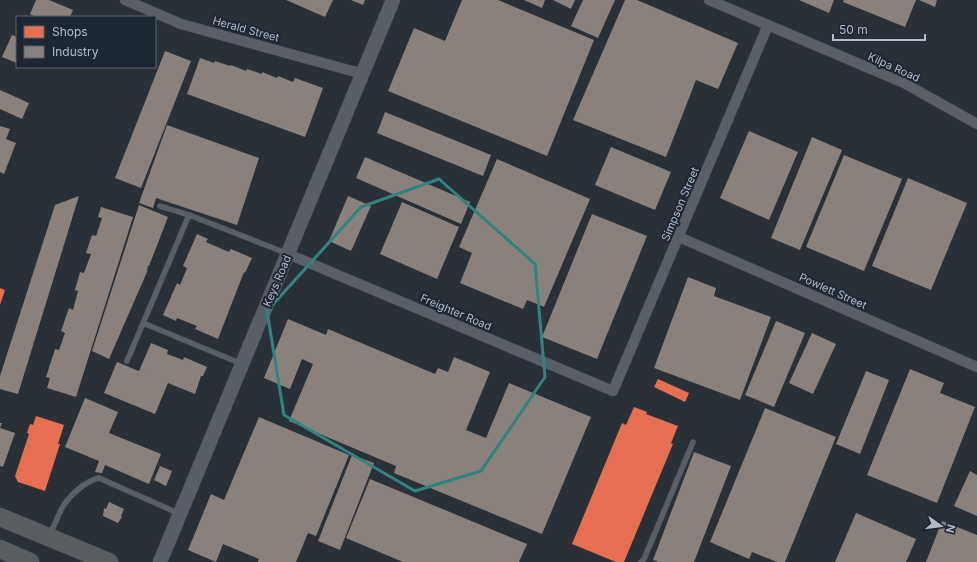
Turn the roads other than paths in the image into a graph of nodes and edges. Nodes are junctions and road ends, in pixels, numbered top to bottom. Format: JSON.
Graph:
{"nodes":[{"id":1,"x":125,"y":0,"type":"edge"},
{"id":2,"x":393,"y":0,"type":"edge"},
{"id":3,"x":709,"y":0,"type":"edge"},
{"id":4,"x":768,"y":25,"type":"junction"},
{"id":5,"x":364,"y":73,"type":"junction"},
{"id":6,"x":977,"y":124,"type":"edge"},
{"id":7,"x":160,"y":206,"type":"dead end"},
{"id":8,"x":189,"y":215,"type":"junction"},
{"id":9,"x":679,"y":237,"type":"junction"},
{"id":10,"x":288,"y":254,"type":"junction"},
{"id":11,"x":143,"y":323,"type":"junction"},
{"id":12,"x":127,"y":362,"type":"dead end"},
{"id":13,"x":242,"y":364,"type":"junction"},
{"id":14,"x":977,"y":367,"type":"edge"},
{"id":15,"x":613,"y":391,"type":"joint"},
{"id":16,"x":693,"y":442,"type":"dead end"},
{"id":17,"x":180,"y":514,"type":"junction"},
{"id":18,"x":0,"y":517,"type":"edge"},
{"id":19,"x":49,"y":537,"type":"junction"},
{"id":20,"x":0,"y":549,"type":"edge"},
{"id":21,"x":30,"y":562,"type":"edge"},
{"id":22,"x":109,"y":562,"type":"edge"},
{"id":23,"x":160,"y":562,"type":"edge"},
{"id":24,"x":641,"y":562,"type":"edge"}],
"edges":[{"from":1,"to":5,"type":"street","name":"Herald Street"},
{"from":2,"to":5,"type":"street","name":"Keys Road"},
{"from":3,"to":4,"type":"street","name":"Kilpa Road"},
{"from":4,"to":6,"type":"street","name":"Kilpa Road"},
{"from":4,"to":9,"type":"street","name":"Simpson Street"},
{"from":5,"to":10,"type":"street","name":"Keys Road"},
{"from":7,"to":8,"type":"lane"},
{"from":8,"to":10,"type":"lane"},
{"from":8,"to":11,"type":"lane"},
{"from":9,"to":14,"type":"street","name":"Powlett Street"},
{"from":9,"to":15,"type":"street","name":"Simpson Street"},
{"from":10,"to":13,"type":"street","name":"Keys Road"},
{"from":10,"to":15,"type":"street","name":"Freighter Road"},
{"from":11,"to":12,"type":"lane"},
{"from":11,"to":13,"type":"lane"},
{"from":13,"to":17,"type":"street","name":"Keys Road"},
{"from":16,"to":24,"type":"lane"},
{"from":17,"to":19,"type":"lane"},
{"from":17,"to":23,"type":"street","name":"Keys Road"},
{"from":18,"to":19,"type":"highway"},
{"from":19,"to":22,"type":"highway"},
{"from":20,"to":21,"type":"highway"}]}
